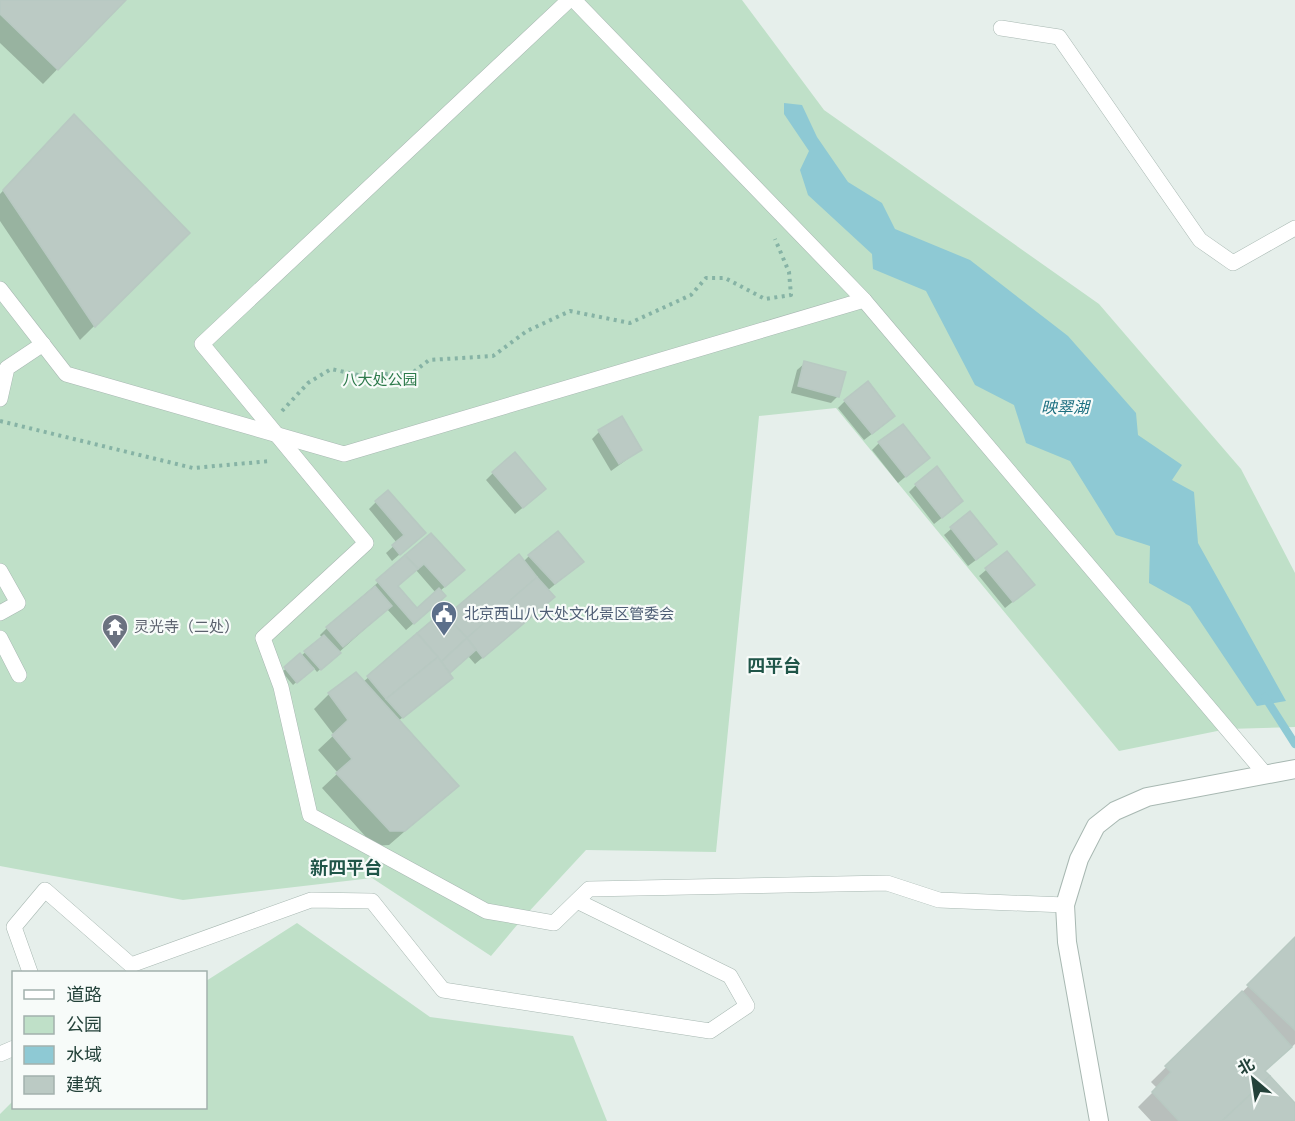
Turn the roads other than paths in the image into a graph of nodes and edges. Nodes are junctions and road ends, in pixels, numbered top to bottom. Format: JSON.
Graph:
{"nodes":[{"id":1,"x":569,"y":0,"type":"edge"},
{"id":2,"x":574,"y":0,"type":"edge"},
{"id":3,"x":1001,"y":28,"type":"dead end"},
{"id":4,"x":1295,"y":228,"type":"edge"},
{"id":5,"x":0,"y":289,"type":"edge"},
{"id":6,"x":864,"y":300,"type":"junction"},
{"id":7,"x":43,"y":344,"type":"junction"},
{"id":8,"x":0,"y":399,"type":"edge"},
{"id":9,"x":277,"y":435,"type":"junction"},
{"id":10,"x":0,"y":571,"type":"edge"},
{"id":11,"x":0,"y":614,"type":"edge"},
{"id":12,"x":0,"y":638,"type":"edge"},
{"id":13,"x":20,"y":675,"type":"dead end"},
{"id":14,"x":1295,"y":769,"type":"edge"},
{"id":15,"x":1266,"y":775,"type":"junction"},
{"id":16,"x":577,"y":901,"type":"junction"},
{"id":17,"x":1065,"y":905,"type":"junction"},
{"id":18,"x":30,"y":971,"type":"edge"},
{"id":19,"x":1099,"y":1121,"type":"edge"}],
"edges":[{"from":1,"to":9,"type":"lane"},
{"from":2,"to":6,"type":"lane"},
{"from":3,"to":4,"type":"lane"},
{"from":5,"to":7,"type":"lane"},
{"from":6,"to":9,"type":"lane"},
{"from":6,"to":15,"type":"lane"},
{"from":7,"to":8,"type":"lane"},
{"from":7,"to":9,"type":"lane"},
{"from":9,"to":16,"type":"lane"},
{"from":10,"to":11,"type":"lane"},
{"from":12,"to":13,"type":"lane"},
{"from":14,"to":15,"type":"street"},
{"from":15,"to":17,"type":"street"},
{"from":16,"to":17,"type":"lane"},
{"from":16,"to":18,"type":"lane"},
{"from":17,"to":19,"type":"street"}]}
